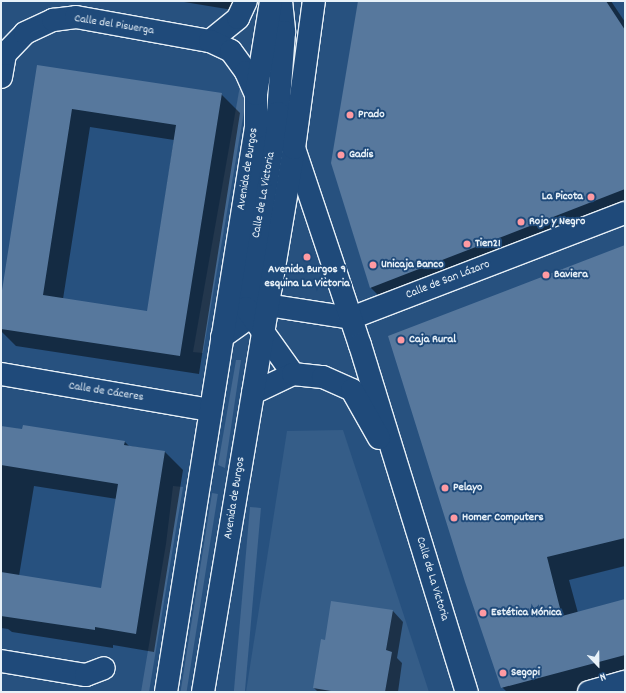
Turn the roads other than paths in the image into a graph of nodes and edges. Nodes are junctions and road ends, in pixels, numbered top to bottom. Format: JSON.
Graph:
{"nodes":[{"id":1,"x":246,"y":1,"type":"edge"},
{"id":2,"x":271,"y":1,"type":"edge"},
{"id":3,"x":281,"y":1,"type":"edge"},
{"id":4,"x":314,"y":1,"type":"edge"},
{"id":5,"x":210,"y":41,"type":"junction"},
{"id":6,"x":1,"y":77,"type":"edge"},
{"id":7,"x":256,"y":94,"type":"junction"},
{"id":8,"x":294,"y":148,"type":"junction"},
{"id":9,"x":625,"y":213,"type":"edge"},
{"id":10,"x":261,"y":316,"type":"junction"},
{"id":11,"x":351,"y":318,"type":"junction"},
{"id":12,"x":222,"y":337,"type":"junction"},
{"id":13,"x":1,"y":374,"type":"edge"},
{"id":14,"x":293,"y":374,"type":"junction"},
{"id":15,"x":252,"y":393,"type":"junction"},
{"id":16,"x":210,"y":410,"type":"junction"},
{"id":17,"x":396,"y":467,"type":"junction"},
{"id":18,"x":1,"y":661,"type":"edge"},
{"id":19,"x":104,"y":668,"type":"dead end"},
{"id":20,"x":625,"y":682,"type":"edge"},
{"id":21,"x":166,"y":692,"type":"edge"},
{"id":22,"x":203,"y":692,"type":"edge"},
{"id":23,"x":467,"y":692,"type":"edge"},
{"id":24,"x":589,"y":692,"type":"edge"}],
"edges":[{"from":1,"to":5,"type":"main road"},
{"from":2,"to":7,"type":"main road","name":"Avenida de Burgos"},
{"from":3,"to":10,"type":"main road","name":"Calle de La Victoria"},
{"from":4,"to":8,"type":"main road","name":"Avenida de Burgos"},
{"from":5,"to":6,"type":"main road","name":"Calle del Pisuerga"},
{"from":5,"to":7,"type":"main road","name":"Calle del Pisuerga"},
{"from":7,"to":12,"type":"main road","name":"Avenida de Burgos"},
{"from":8,"to":10,"type":"main road","name":"Avenida de Burgos"},
{"from":8,"to":11,"type":"main road","name":"Calle de La Victoria"},
{"from":9,"to":11,"type":"main road","name":"Calle de San Lázaro"},
{"from":10,"to":11,"type":"main road","name":"Calle de San Lázaro"},
{"from":10,"to":12,"type":"main road"},
{"from":10,"to":14,"type":"main road","name":"Calle de La Victoria"},
{"from":10,"to":15,"type":"main road","name":"Avenida de Burgos"},
{"from":11,"to":17,"type":"main road","name":"Calle de La Victoria"},
{"from":12,"to":16,"type":"main road","name":"Avenida de Burgos"},
{"from":13,"to":16,"type":"main road","name":"Calle de Cáceres"},
{"from":14,"to":15,"type":"main road"},
{"from":14,"to":17,"type":"main road","name":"Calle de La Victoria"},
{"from":15,"to":22,"type":"main road","name":"Avenida de Burgos"},
{"from":16,"to":21,"type":"main road","name":"Avenida de Burgos"},
{"from":17,"to":23,"type":"main road","name":"Calle de La Victoria"},
{"from":18,"to":19,"type":"main road"},
{"from":20,"to":24,"type":"main road"}]}
